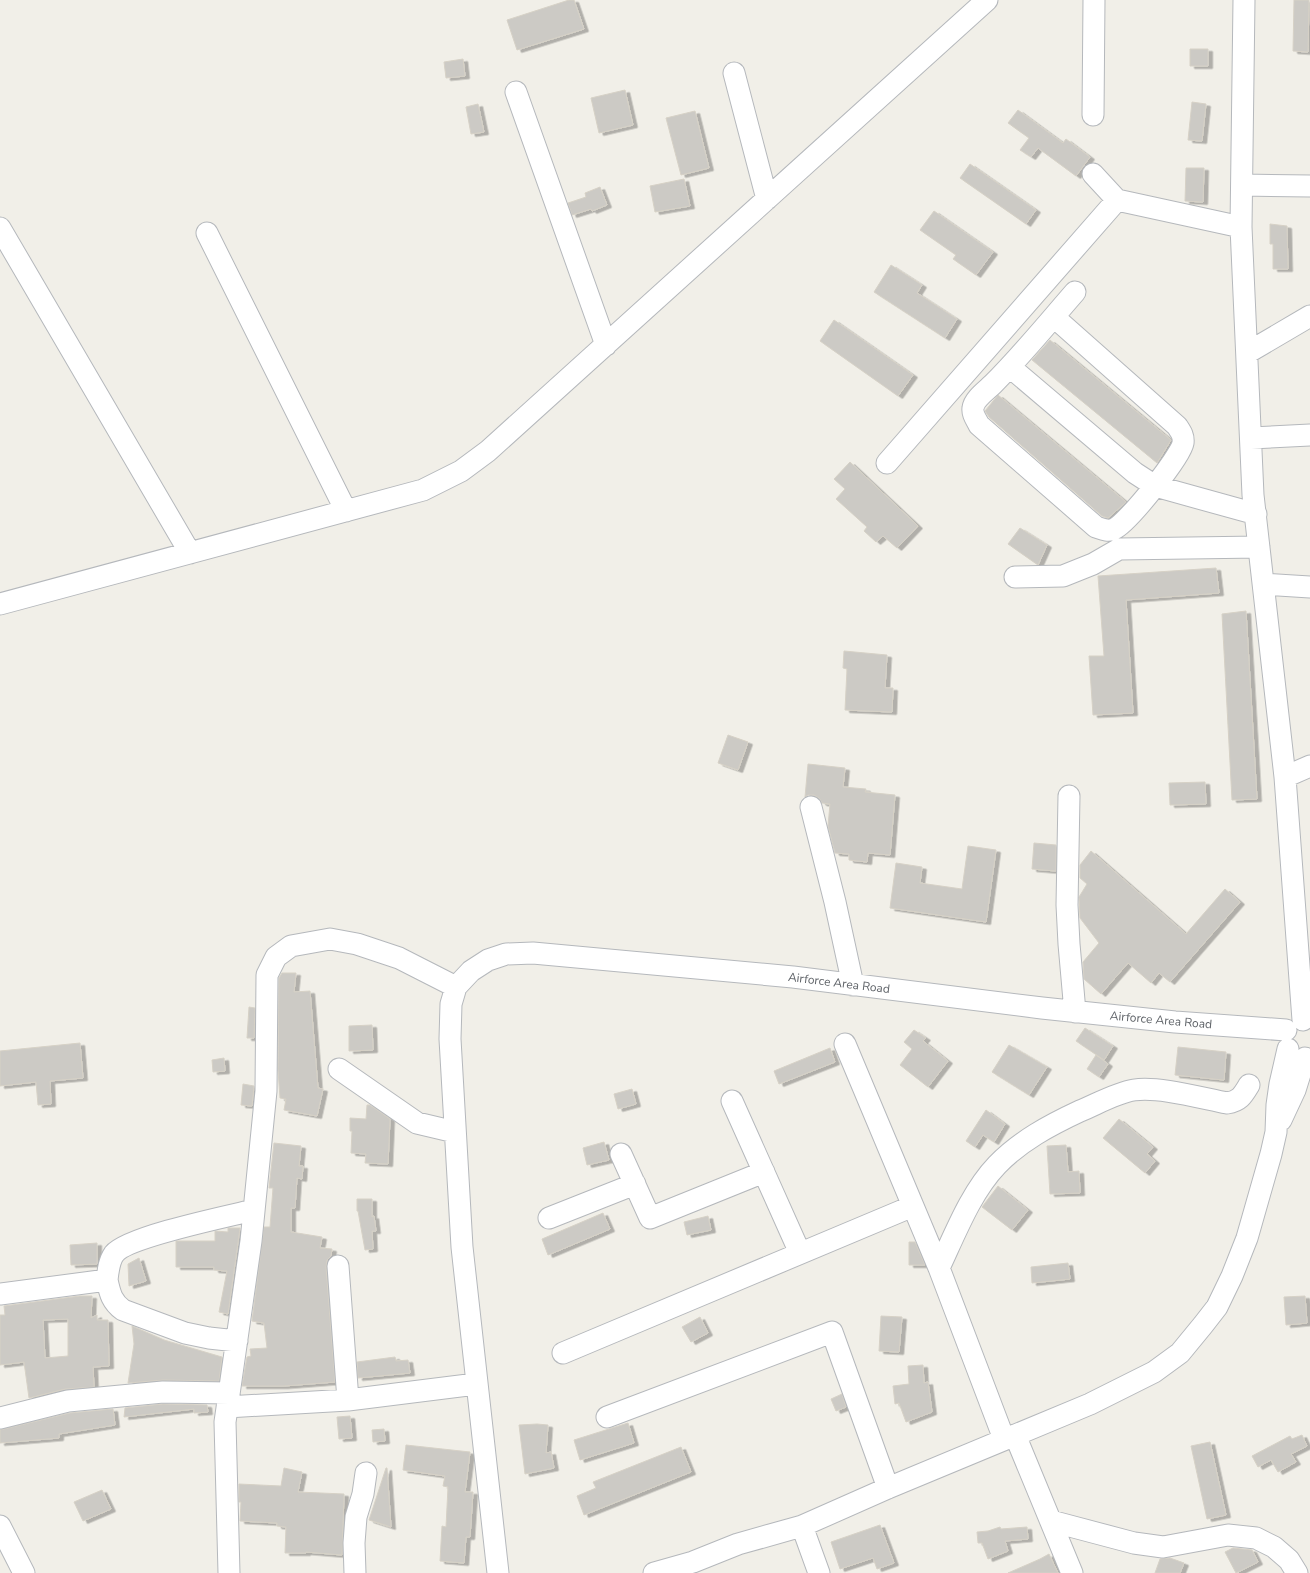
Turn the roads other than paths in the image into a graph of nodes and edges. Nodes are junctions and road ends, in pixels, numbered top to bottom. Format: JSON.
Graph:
{"nodes":[{"id":1,"x":987,"y":0,"type":"edge"},
{"id":2,"x":1094,"y":0,"type":"edge"},
{"id":3,"x":1244,"y":0,"type":"edge"},
{"id":4,"x":734,"y":74,"type":"dead end"},
{"id":5,"x":516,"y":92,"type":"dead end"},
{"id":6,"x":1093,"y":115,"type":"dead end"},
{"id":7,"x":1092,"y":174,"type":"dead end"},
{"id":8,"x":1242,"y":185,"type":"junction"},
{"id":9,"x":1310,"y":186,"type":"edge"},
{"id":10,"x":767,"y":199,"type":"junction"},
{"id":11,"x":1117,"y":200,"type":"junction"},
{"id":12,"x":1241,"y":227,"type":"junction"},
{"id":13,"x":0,"y":228,"type":"edge"},
{"id":14,"x":207,"y":233,"type":"dead end"},
{"id":15,"x":1076,"y":292,"type":"dead end"},
{"id":16,"x":1310,"y":316,"type":"edge"},
{"id":17,"x":1054,"y":317,"type":"junction"},
{"id":18,"x":606,"y":345,"type":"junction"},
{"id":19,"x":1247,"y":353,"type":"junction"},
{"id":20,"x":1010,"y":367,"type":"junction"},
{"id":21,"x":1310,"y":435,"type":"edge"},
{"id":22,"x":1251,"y":438,"type":"junction"},
{"id":23,"x":887,"y":463,"type":"dead end"},
{"id":24,"x":1155,"y":486,"type":"junction"},
{"id":25,"x":346,"y":511,"type":"junction"},
{"id":26,"x":1256,"y":514,"type":"junction"},
{"id":27,"x":1259,"y":547,"type":"junction"},
{"id":28,"x":190,"y":553,"type":"junction"},
{"id":29,"x":1015,"y":577,"type":"dead end"},
{"id":30,"x":1263,"y":584,"type":"junction"},
{"id":31,"x":1310,"y":587,"type":"edge"},
{"id":32,"x":0,"y":604,"type":"edge"},
{"id":33,"x":1310,"y":766,"type":"edge"},
{"id":34,"x":1285,"y":777,"type":"junction"},
{"id":35,"x":1069,"y":796,"type":"dead end"},
{"id":36,"x":812,"y":807,"type":"dead end"},
{"id":37,"x":853,"y":985,"type":"junction"},
{"id":38,"x":456,"y":987,"type":"junction"},
{"id":39,"x":1075,"y":1012,"type":"junction"},
{"id":40,"x":1300,"y":1039,"type":"edge"},
{"id":41,"x":845,"y":1044,"type":"dead end"},
{"id":42,"x":339,"y":1069,"type":"dead end"},
{"id":43,"x":1249,"y":1085,"type":"dead end"},
{"id":44,"x":732,"y":1102,"type":"dead end"},
{"id":45,"x":455,"y":1132,"type":"junction"},
{"id":46,"x":622,"y":1154,"type":"dead end"},
{"id":47,"x":764,"y":1172,"type":"junction"},
{"id":48,"x":635,"y":1184,"type":"junction"},
{"id":49,"x":913,"y":1206,"type":"junction"},
{"id":50,"x":254,"y":1210,"type":"junction"},
{"id":51,"x":549,"y":1218,"type":"dead end"},
{"id":52,"x":800,"y":1253,"type":"junction"},
{"id":53,"x":338,"y":1266,"type":"dead end"},
{"id":54,"x":939,"y":1268,"type":"junction"},
{"id":55,"x":107,"y":1280,"type":"junction"},
{"id":56,"x":0,"y":1294,"type":"edge"},
{"id":57,"x":238,"y":1341,"type":"junction"},
{"id":58,"x":563,"y":1353,"type":"dead end"},
{"id":59,"x":476,"y":1384,"type":"junction"},
{"id":60,"x":228,"y":1400,"type":"junction"},
{"id":61,"x":348,"y":1400,"type":"junction"},
{"id":62,"x":607,"y":1416,"type":"dead end"},
{"id":63,"x":0,"y":1418,"type":"edge"},
{"id":64,"x":1009,"y":1437,"type":"junction"},
{"id":65,"x":366,"y":1473,"type":"dead end"},
{"id":66,"x":888,"y":1488,"type":"junction"},
{"id":67,"x":1050,"y":1521,"type":"junction"},
{"id":68,"x":0,"y":1526,"type":"edge"},
{"id":69,"x":802,"y":1526,"type":"junction"},
{"id":70,"x":694,"y":1568,"type":"edge"},
{"id":71,"x":663,"y":1571,"type":"edge"},
{"id":72,"x":24,"y":1573,"type":"edge"},
{"id":73,"x":229,"y":1573,"type":"edge"},
{"id":74,"x":356,"y":1573,"type":"edge"},
{"id":75,"x":498,"y":1573,"type":"edge"},
{"id":76,"x":819,"y":1573,"type":"edge"},
{"id":77,"x":1072,"y":1573,"type":"edge"},
{"id":78,"x":1297,"y":1573,"type":"edge"}],
"edges":[{"from":1,"to":10,"type":"street"},
{"from":2,"to":6,"type":"street"},
{"from":3,"to":8,"type":"street"},
{"from":4,"to":10,"type":"street"},
{"from":5,"to":18,"type":"street"},
{"from":7,"to":11,"type":"street"},
{"from":8,"to":9,"type":"street"},
{"from":8,"to":12,"type":"street"},
{"from":10,"to":18,"type":"street"},
{"from":11,"to":12,"type":"street"},
{"from":11,"to":23,"type":"street"},
{"from":12,"to":19,"type":"street"},
{"from":13,"to":28,"type":"street"},
{"from":14,"to":25,"type":"street"},
{"from":15,"to":17,"type":"street"},
{"from":16,"to":19,"type":"street"},
{"from":17,"to":20,"type":"street"},
{"from":17,"to":24,"type":"street"},
{"from":18,"to":25,"type":"street"},
{"from":19,"to":22,"type":"street"},
{"from":20,"to":24,"type":"street"},
{"from":20,"to":24,"type":"street"},
{"from":21,"to":22,"type":"street"},
{"from":22,"to":26,"type":"street"},
{"from":24,"to":26,"type":"street"},
{"from":25,"to":28,"type":"street"},
{"from":26,"to":27,"type":"street"},
{"from":27,"to":29,"type":"street"},
{"from":27,"to":30,"type":"street"},
{"from":28,"to":32,"type":"street"},
{"from":30,"to":31,"type":"street"},
{"from":30,"to":34,"type":"street"},
{"from":33,"to":34,"type":"street"},
{"from":34,"to":40,"type":"street"},
{"from":35,"to":39,"type":"street"},
{"from":36,"to":37,"type":"street"},
{"from":37,"to":38,"type":"street","name":"Airforce Area Road"},
{"from":37,"to":39,"type":"street","name":"Airforce Area Road"},
{"from":38,"to":45,"type":"street","name":"Airforce Area Road"},
{"from":38,"to":50,"type":"street"},
{"from":39,"to":40,"type":"street","name":"Airforce Area Road"},
{"from":40,"to":64,"type":"street"},
{"from":41,"to":49,"type":"street"},
{"from":42,"to":45,"type":"street"},
{"from":43,"to":54,"type":"street"},
{"from":44,"to":47,"type":"street"},
{"from":45,"to":59,"type":"street","name":"Airforce Area Road"},
{"from":46,"to":48,"type":"street"},
{"from":47,"to":48,"type":"street"},
{"from":47,"to":52,"type":"street"},
{"from":48,"to":51,"type":"street"},
{"from":49,"to":52,"type":"street"},
{"from":49,"to":54,"type":"street"},
{"from":50,"to":55,"type":"street"},
{"from":50,"to":57,"type":"street"},
{"from":52,"to":58,"type":"street"},
{"from":53,"to":61,"type":"street"},
{"from":54,"to":64,"type":"street"},
{"from":55,"to":56,"type":"street"},
{"from":55,"to":57,"type":"street"},
{"from":57,"to":60,"type":"street"},
{"from":59,"to":61,"type":"street"},
{"from":59,"to":75,"type":"street","name":"Airforce Area Road"},
{"from":60,"to":61,"type":"street"},
{"from":60,"to":63,"type":"street"},
{"from":60,"to":73,"type":"street"},
{"from":62,"to":66,"type":"street"},
{"from":64,"to":66,"type":"street"},
{"from":64,"to":67,"type":"street"},
{"from":65,"to":74,"type":"street"},
{"from":66,"to":69,"type":"street"},
{"from":67,"to":77,"type":"street"},
{"from":67,"to":78,"type":"street"},
{"from":68,"to":72,"type":"street"},
{"from":69,"to":70,"type":"street"},
{"from":69,"to":76,"type":"street"},
{"from":70,"to":71,"type":"street"}]}
